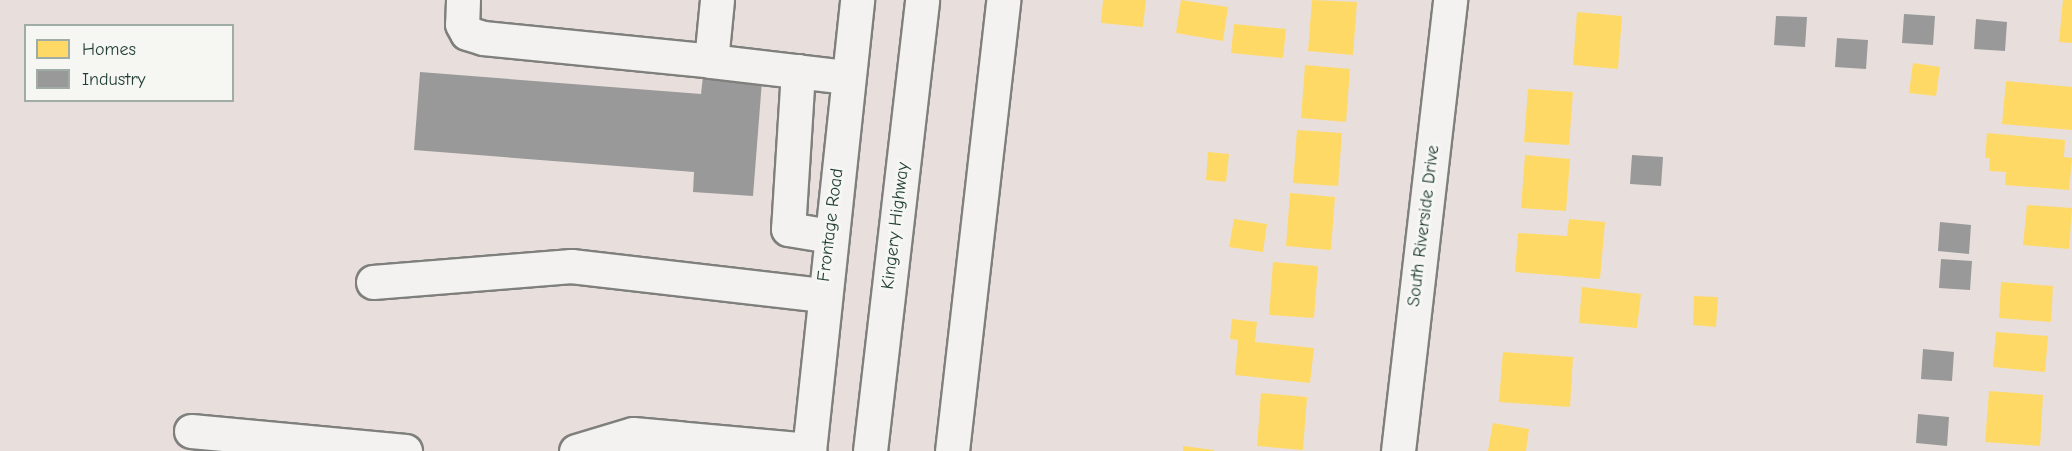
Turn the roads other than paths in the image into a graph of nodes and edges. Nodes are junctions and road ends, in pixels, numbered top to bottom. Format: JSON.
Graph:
{"nodes":[{"id":1,"x":463,"y":0,"type":"edge"},
{"id":2,"x":717,"y":0,"type":"edge"},
{"id":3,"x":857,"y":0,"type":"edge"},
{"id":4,"x":922,"y":0,"type":"edge"},
{"id":5,"x":1003,"y":0,"type":"edge"},
{"id":6,"x":1450,"y":0,"type":"edge"},
{"id":7,"x":713,"y":61,"type":"junction"},
{"id":8,"x":798,"y":71,"type":"junction"},
{"id":9,"x":848,"y":77,"type":"junction"},
{"id":10,"x":830,"y":236,"type":"junction"},
{"id":11,"x":373,"y":282,"type":"dead end"},
{"id":12,"x":823,"y":295,"type":"junction"},
{"id":13,"x":191,"y":431,"type":"dead end"},
{"id":14,"x":809,"y":450,"type":"edge"},
{"id":15,"x":405,"y":451,"type":"edge"},
{"id":16,"x":576,"y":451,"type":"edge"},
{"id":17,"x":870,"y":451,"type":"edge"},
{"id":18,"x":952,"y":451,"type":"edge"},
{"id":19,"x":1398,"y":451,"type":"edge"}],
"edges":[{"from":1,"to":7,"type":"main road"},
{"from":2,"to":7,"type":"main road"},
{"from":3,"to":9,"type":"main road","name":"Frontage Road"},
{"from":4,"to":17,"type":"main road","name":"Kingery Highway"},
{"from":5,"to":18,"type":"main road"},
{"from":6,"to":19,"type":"main road","name":"South Riverside Drive"},
{"from":7,"to":8,"type":"main road"},
{"from":8,"to":9,"type":"main road"},
{"from":8,"to":10,"type":"main road"},
{"from":9,"to":10,"type":"main road","name":"Frontage Road"},
{"from":10,"to":12,"type":"main road","name":"Frontage Road"},
{"from":11,"to":12,"type":"main road"},
{"from":12,"to":14,"type":"main road","name":"Frontage Road"},
{"from":13,"to":15,"type":"main road"},
{"from":14,"to":16,"type":"main road"}]}
